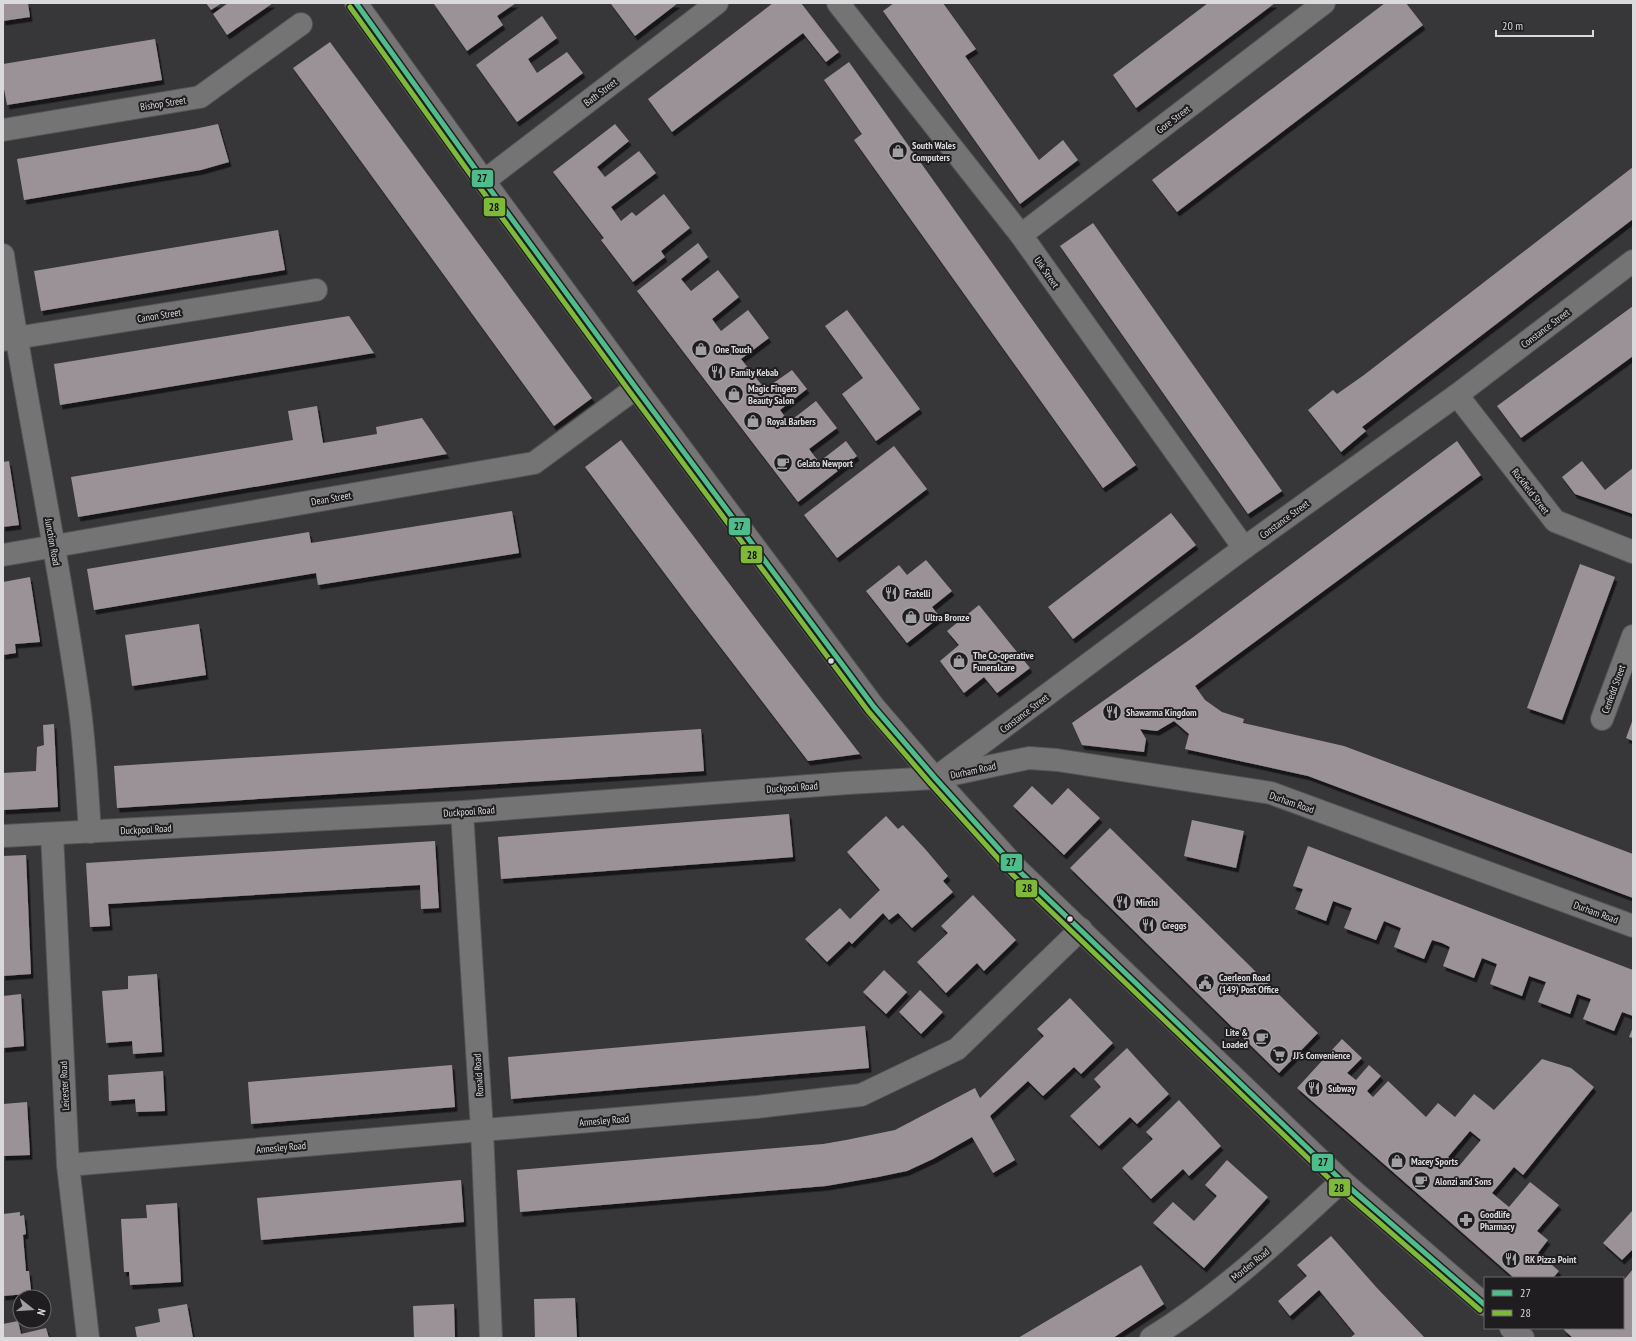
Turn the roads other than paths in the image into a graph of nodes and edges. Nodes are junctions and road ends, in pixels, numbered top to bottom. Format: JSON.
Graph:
{"nodes":[{"id":1,"x":356,"y":3,"type":"edge"},
{"id":2,"x":717,"y":3,"type":"edge"},
{"id":3,"x":838,"y":3,"type":"edge"},
{"id":4,"x":1324,"y":3,"type":"edge"},
{"id":5,"x":301,"y":24,"type":"dead end"},
{"id":6,"x":3,"y":130,"type":"edge"},
{"id":7,"x":484,"y":181,"type":"junction"},
{"id":8,"x":1021,"y":235,"type":"junction"},
{"id":9,"x":3,"y":255,"type":"edge"},
{"id":10,"x":1633,"y":261,"type":"edge"},
{"id":11,"x":316,"y":290,"type":"dead end"},
{"id":12,"x":9,"y":339,"type":"edge"},
{"id":13,"x":636,"y":388,"type":"junction"},
{"id":14,"x":1456,"y":395,"type":"junction"},
{"id":15,"x":54,"y":546,"type":"junction"},
{"id":16,"x":1244,"y":548,"type":"junction"},
{"id":17,"x":1633,"y":552,"type":"edge"},
{"id":18,"x":3,"y":555,"type":"edge"},
{"id":19,"x":1633,"y":636,"type":"edge"},
{"id":20,"x":1602,"y":719,"type":"dead end"},
{"id":21,"x":935,"y":778,"type":"junction"},
{"id":22,"x":462,"y":812,"type":"junction"},
{"id":23,"x":90,"y":832,"type":"junction"},
{"id":24,"x":52,"y":834,"type":"junction"},
{"id":25,"x":3,"y":836,"type":"edge"},
{"id":26,"x":1633,"y":926,"type":"edge"},
{"id":27,"x":1081,"y":929,"type":"junction"},
{"id":28,"x":482,"y":1130,"type":"junction"},
{"id":29,"x":68,"y":1165,"type":"junction"},
{"id":30,"x":1342,"y":1181,"type":"junction"},
{"id":31,"x":1484,"y":1304,"type":"edge"},
{"id":32,"x":1513,"y":1329,"type":"edge"},
{"id":33,"x":88,"y":1338,"type":"edge"},
{"id":34,"x":491,"y":1338,"type":"edge"},
{"id":35,"x":1151,"y":1338,"type":"edge"},
{"id":36,"x":1523,"y":1338,"type":"edge"}],
"edges":[{"from":1,"to":7,"type":"main road"},
{"from":2,"to":7,"type":"street","name":"Bath Street"},
{"from":3,"to":8,"type":"street","name":"Usk Street"},
{"from":4,"to":8,"type":"street","name":"Gore Street"},
{"from":5,"to":6,"type":"street","name":"Bishop Street"},
{"from":7,"to":13,"type":"main road"},
{"from":8,"to":16,"type":"street","name":"Usk Street"},
{"from":9,"to":12,"type":"street","name":"Junction Road"},
{"from":10,"to":14,"type":"street","name":"Constance Street"},
{"from":11,"to":12,"type":"street","name":"Canon Street"},
{"from":12,"to":15,"type":"street","name":"Junction Road"},
{"from":13,"to":15,"type":"street","name":"Dean Street"},
{"from":13,"to":21,"type":"main road"},
{"from":14,"to":16,"type":"street","name":"Constance Street"},
{"from":14,"to":17,"type":"street","name":"Rockfield Street"},
{"from":15,"to":18,"type":"street","name":"Dean Street"},
{"from":15,"to":23,"type":"street","name":"Junction Road"},
{"from":16,"to":21,"type":"street","name":"Constance Street"},
{"from":19,"to":20,"type":"street","name":"Cenfedd Street"},
{"from":21,"to":22,"type":"street","name":"Duckpool Road"},
{"from":21,"to":26,"type":"street","name":"Durham Road"},
{"from":21,"to":27,"type":"main road"},
{"from":22,"to":23,"type":"street","name":"Duckpool Road"},
{"from":22,"to":28,"type":"street","name":"Ronald Road"},
{"from":23,"to":24,"type":"street","name":"Duckpool Road"},
{"from":24,"to":25,"type":"street","name":"Duckpool Road"},
{"from":24,"to":29,"type":"street","name":"Leicester Road"},
{"from":27,"to":28,"type":"street","name":"Annesley Road"},
{"from":27,"to":30,"type":"main road"},
{"from":28,"to":29,"type":"street","name":"Annesley Road"},
{"from":28,"to":34,"type":"street","name":"Ronald Road"},
{"from":29,"to":33,"type":"street","name":"Leicester Road"},
{"from":30,"to":31,"type":"main road"},
{"from":30,"to":35,"type":"street","name":"Morden Road"},
{"from":32,"to":36,"type":"main road"}]}
